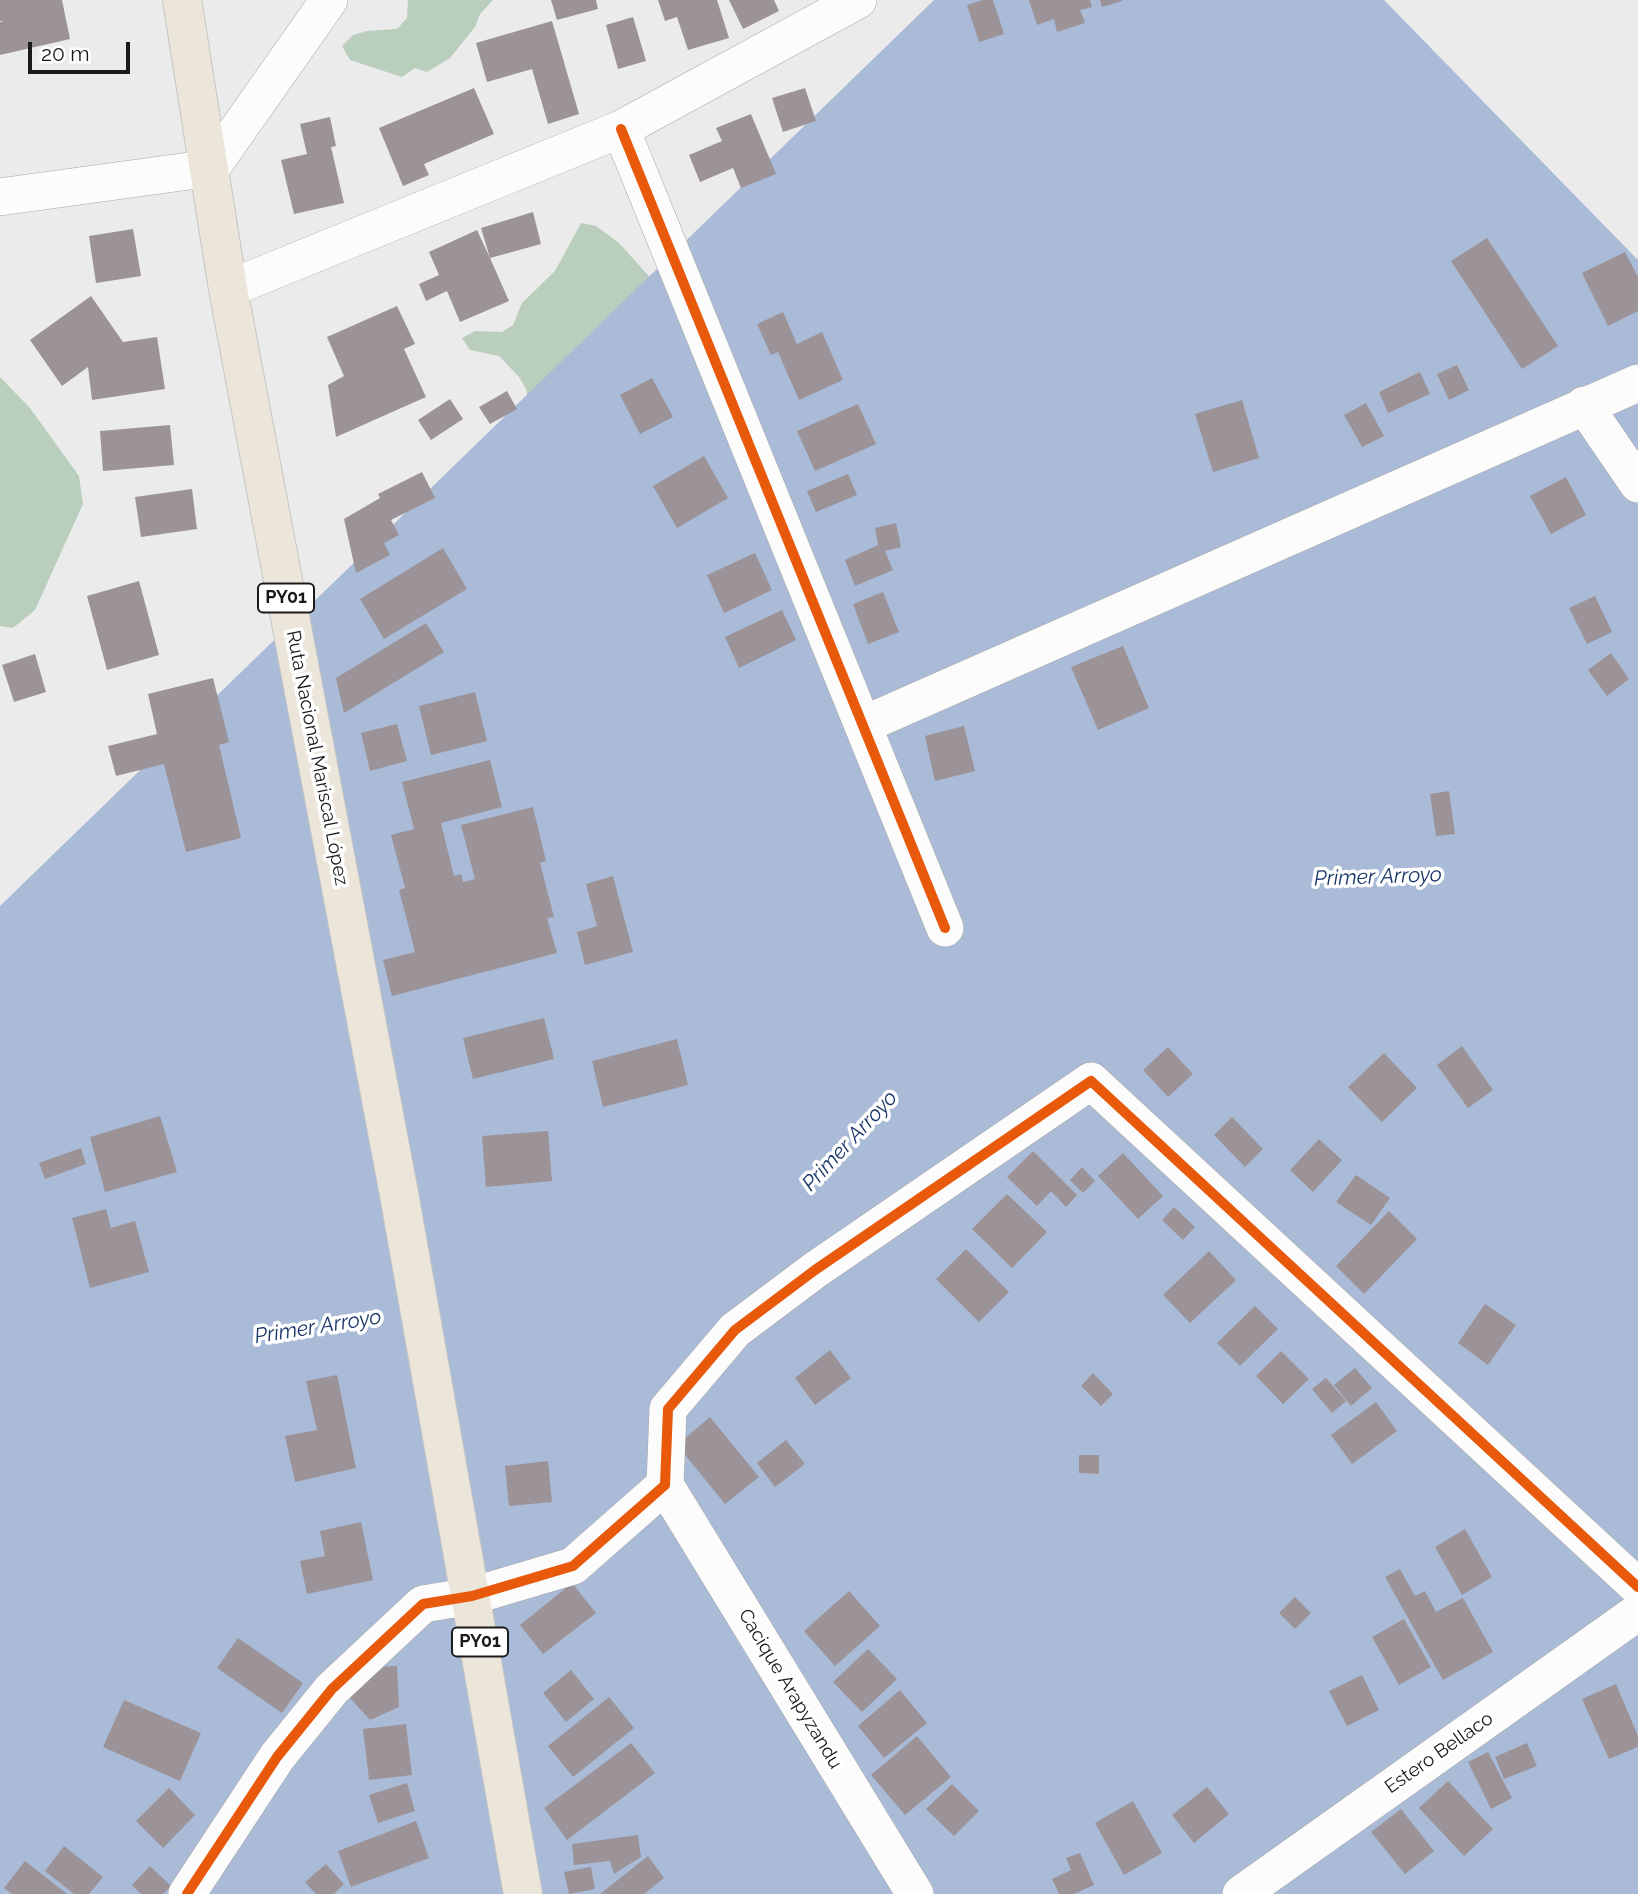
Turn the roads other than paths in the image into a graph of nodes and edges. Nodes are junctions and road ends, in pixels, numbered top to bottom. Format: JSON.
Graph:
{"nodes":[{"id":1,"x":182,"y":0,"type":"edge"},
{"id":2,"x":329,"y":0,"type":"edge"},
{"id":3,"x":858,"y":0,"type":"edge"},
{"id":4,"x":621,"y":129,"type":"junction"},
{"id":5,"x":211,"y":167,"type":"junction"},
{"id":6,"x":0,"y":197,"type":"edge"},
{"id":7,"x":228,"y":289,"type":"junction"},
{"id":8,"x":1638,"y":383,"type":"edge"},
{"id":9,"x":1584,"y":405,"type":"junction"},
{"id":10,"x":1638,"y":484,"type":"edge"},
{"id":11,"x":863,"y":725,"type":"junction"},
{"id":12,"x":945,"y":928,"type":"dead end"},
{"id":13,"x":665,"y":1485,"type":"junction"},
{"id":14,"x":1638,"y":1587,"type":"edge"},
{"id":15,"x":472,"y":1596,"type":"junction"},
{"id":16,"x":1638,"y":1612,"type":"edge"},
{"id":17,"x":187,"y":1894,"type":"edge"},
{"id":18,"x":523,"y":1894,"type":"edge"},
{"id":19,"x":915,"y":1894,"type":"edge"},
{"id":20,"x":1241,"y":1894,"type":"edge"}],
"edges":[{"from":1,"to":5,"type":"highway","name":"Ruta Nacional Mariscal López","number":"PY01"},
{"from":2,"to":5,"type":"street"},
{"from":3,"to":4,"type":"street"},
{"from":4,"to":7,"type":"street"},
{"from":4,"to":11,"type":"street"},
{"from":5,"to":6,"type":"street"},
{"from":5,"to":7,"type":"highway","name":"Ruta Nacional Mariscal López","number":"PY01"},
{"from":7,"to":15,"type":"highway","name":"Ruta Nacional Mariscal López","number":"PY01"},
{"from":8,"to":9,"type":"street"},
{"from":9,"to":10,"type":"street"},
{"from":9,"to":11,"type":"street"},
{"from":11,"to":12,"type":"street"},
{"from":13,"to":14,"type":"street"},
{"from":13,"to":15,"type":"street"},
{"from":13,"to":19,"type":"street","name":"Cacique Arapyzandu"},
{"from":15,"to":17,"type":"street"},
{"from":15,"to":18,"type":"highway","number":"PY01"},
{"from":16,"to":20,"type":"street","name":"Estero Bellaco"}]}
